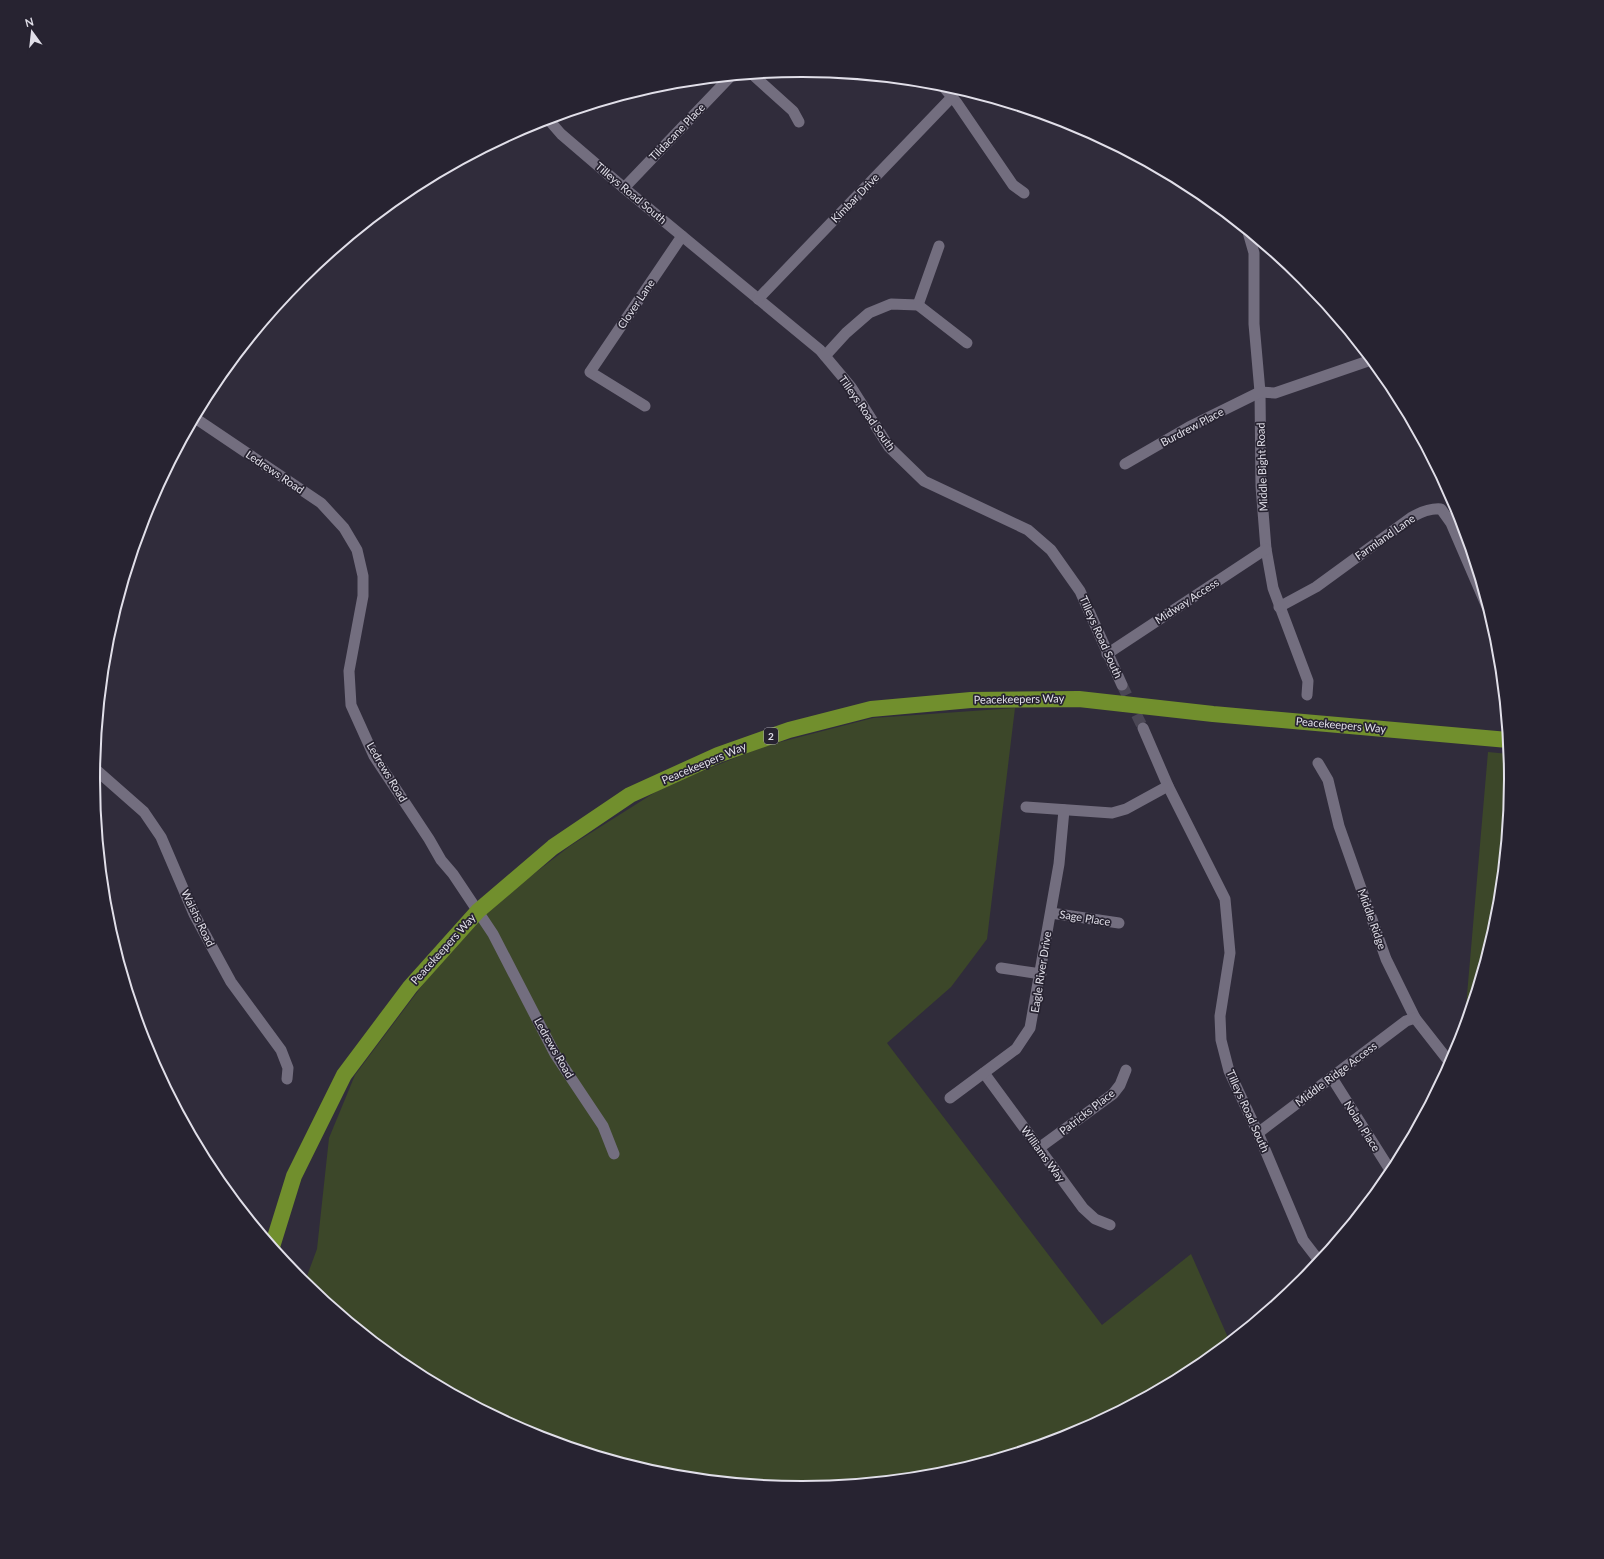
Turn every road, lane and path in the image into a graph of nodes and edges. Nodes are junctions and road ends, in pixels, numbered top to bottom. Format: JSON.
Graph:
{"nodes":[{"id":1,"x":757,"y":79,"type":"edge"},
{"id":2,"x":726,"y":82,"type":"edge"},
{"id":3,"x":948,"y":92,"type":"edge"},
{"id":4,"x":952,"y":97,"type":"junction"},
{"id":5,"x":799,"y":122,"type":"dead end"},
{"id":6,"x":551,"y":123,"type":"edge"},
{"id":7,"x":624,"y":188,"type":"junction"},
{"id":8,"x":1024,"y":193,"type":"dead end"},
{"id":9,"x":682,"y":236,"type":"junction"},
{"id":10,"x":1250,"y":238,"type":"edge"},
{"id":11,"x":939,"y":246,"type":"dead end"},
{"id":12,"x":758,"y":299,"type":"junction"},
{"id":13,"x":918,"y":305,"type":"junction"},
{"id":14,"x":966,"y":343,"type":"dead end"},
{"id":15,"x":825,"y":356,"type":"junction"},
{"id":16,"x":1366,"y":362,"type":"edge"},
{"id":17,"x":1260,"y":392,"type":"junction"},
{"id":18,"x":645,"y":406,"type":"dead end"},
{"id":19,"x":198,"y":421,"type":"edge"},
{"id":20,"x":1125,"y":464,"type":"dead end"},
{"id":21,"x":1266,"y":549,"type":"junction"},
{"id":22,"x":1475,"y":578,"type":"edge"},
{"id":23,"x":1279,"y":607,"type":"junction"},
{"id":24,"x":1107,"y":654,"type":"junction"},
{"id":25,"x":1122,"y":684,"type":"tunnel mouth"},
{"id":26,"x":1307,"y":696,"type":"dead end"},
{"id":27,"x":1143,"y":728,"type":"tunnel mouth"},
{"id":28,"x":1503,"y":740,"type":"edge"},
{"id":29,"x":1318,"y":763,"type":"dead end"},
{"id":30,"x":100,"y":773,"type":"edge"},
{"id":31,"x":1168,"y":786,"type":"junction"},
{"id":32,"x":1026,"y":807,"type":"dead end"},
{"id":33,"x":1064,"y":810,"type":"junction"},
{"id":34,"x":1051,"y":913,"type":"junction"},
{"id":35,"x":1119,"y":923,"type":"dead end"},
{"id":36,"x":1001,"y":968,"type":"dead end"},
{"id":37,"x":1041,"y":974,"type":"junction"},
{"id":38,"x":1415,"y":1018,"type":"junction"},
{"id":39,"x":1446,"y":1058,"type":"edge"},
{"id":40,"x":1126,"y":1070,"type":"dead end"},
{"id":41,"x":984,"y":1073,"type":"junction"},
{"id":42,"x":1332,"y":1078,"type":"junction"},
{"id":43,"x":287,"y":1079,"type":"dead end"},
{"id":44,"x":950,"y":1098,"type":"dead end"},
{"id":45,"x":1258,"y":1133,"type":"junction"},
{"id":46,"x":1039,"y":1148,"type":"junction"},
{"id":47,"x":614,"y":1154,"type":"dead end"},
{"id":48,"x":1388,"y":1167,"type":"edge"},
{"id":49,"x":1110,"y":1225,"type":"dead end"},
{"id":50,"x":273,"y":1242,"type":"edge"},
{"id":51,"x":1316,"y":1257,"type":"edge"}],
"edges":[{"from":1,"to":5,"type":"street"},
{"from":2,"to":7,"type":"street","name":"Tildacane Place"},
{"from":3,"to":4,"type":"street"},
{"from":4,"to":8,"type":"street"},
{"from":4,"to":12,"type":"street","name":"Kimbar Drive"},
{"from":6,"to":7,"type":"street","name":"Tilleys Road South"},
{"from":7,"to":9,"type":"street","name":"Tilleys Road South"},
{"from":9,"to":12,"type":"street","name":"Tilleys Road South"},
{"from":9,"to":18,"type":"street","name":"Clover Lane"},
{"from":10,"to":17,"type":"street","name":"Middle Bight Road"},
{"from":11,"to":13,"type":"street"},
{"from":12,"to":15,"type":"street","name":"Tilleys Road South"},
{"from":13,"to":14,"type":"street"},
{"from":13,"to":15,"type":"street"},
{"from":15,"to":24,"type":"street","name":"Tilleys Road South"},
{"from":16,"to":17,"type":"street"},
{"from":17,"to":20,"type":"street","name":"Burdrew Place"},
{"from":17,"to":21,"type":"street","name":"Middle Bight Road"},
{"from":19,"to":47,"type":"street","name":"Ledrews Road"},
{"from":21,"to":23,"type":"street","name":"Middle Bight Road"},
{"from":21,"to":24,"type":"street","name":"Midway Access"},
{"from":22,"to":23,"type":"street","name":"Farmland Lane"},
{"from":23,"to":26,"type":"street","name":"Middle Bight Road"},
{"from":24,"to":25,"type":"street","name":"Tilleys Road South"},
{"from":27,"to":31,"type":"street","name":"Tilleys Road South"},
{"from":28,"to":50,"type":"highway","name":"Peacekeepers Way","number":"2"},
{"from":29,"to":38,"type":"street","name":"Middle Ridge"},
{"from":30,"to":43,"type":"street","name":"Walshs Road"},
{"from":31,"to":33,"type":"street"},
{"from":31,"to":45,"type":"street","name":"Tilleys Road South"},
{"from":32,"to":33,"type":"street"},
{"from":33,"to":34,"type":"street","name":"Eagle River Drive"},
{"from":34,"to":35,"type":"street","name":"Sage Place"},
{"from":34,"to":37,"type":"street","name":"Eagle River Drive"},
{"from":36,"to":37,"type":"street"},
{"from":37,"to":41,"type":"street","name":"Eagle River Drive"},
{"from":38,"to":39,"type":"street","name":"Middle Ridge"},
{"from":38,"to":42,"type":"street","name":"Middle Ridge Access"},
{"from":40,"to":46,"type":"street","name":"Patricks Place"},
{"from":41,"to":44,"type":"street","name":"Eagle River Drive"},
{"from":41,"to":46,"type":"street","name":"Williams Way"},
{"from":42,"to":45,"type":"street","name":"Middle Ridge Access"},
{"from":42,"to":48,"type":"street","name":"Nolan Place"},
{"from":45,"to":51,"type":"street","name":"Tilleys Road South"},
{"from":46,"to":49,"type":"street","name":"Williams Way"}]}
